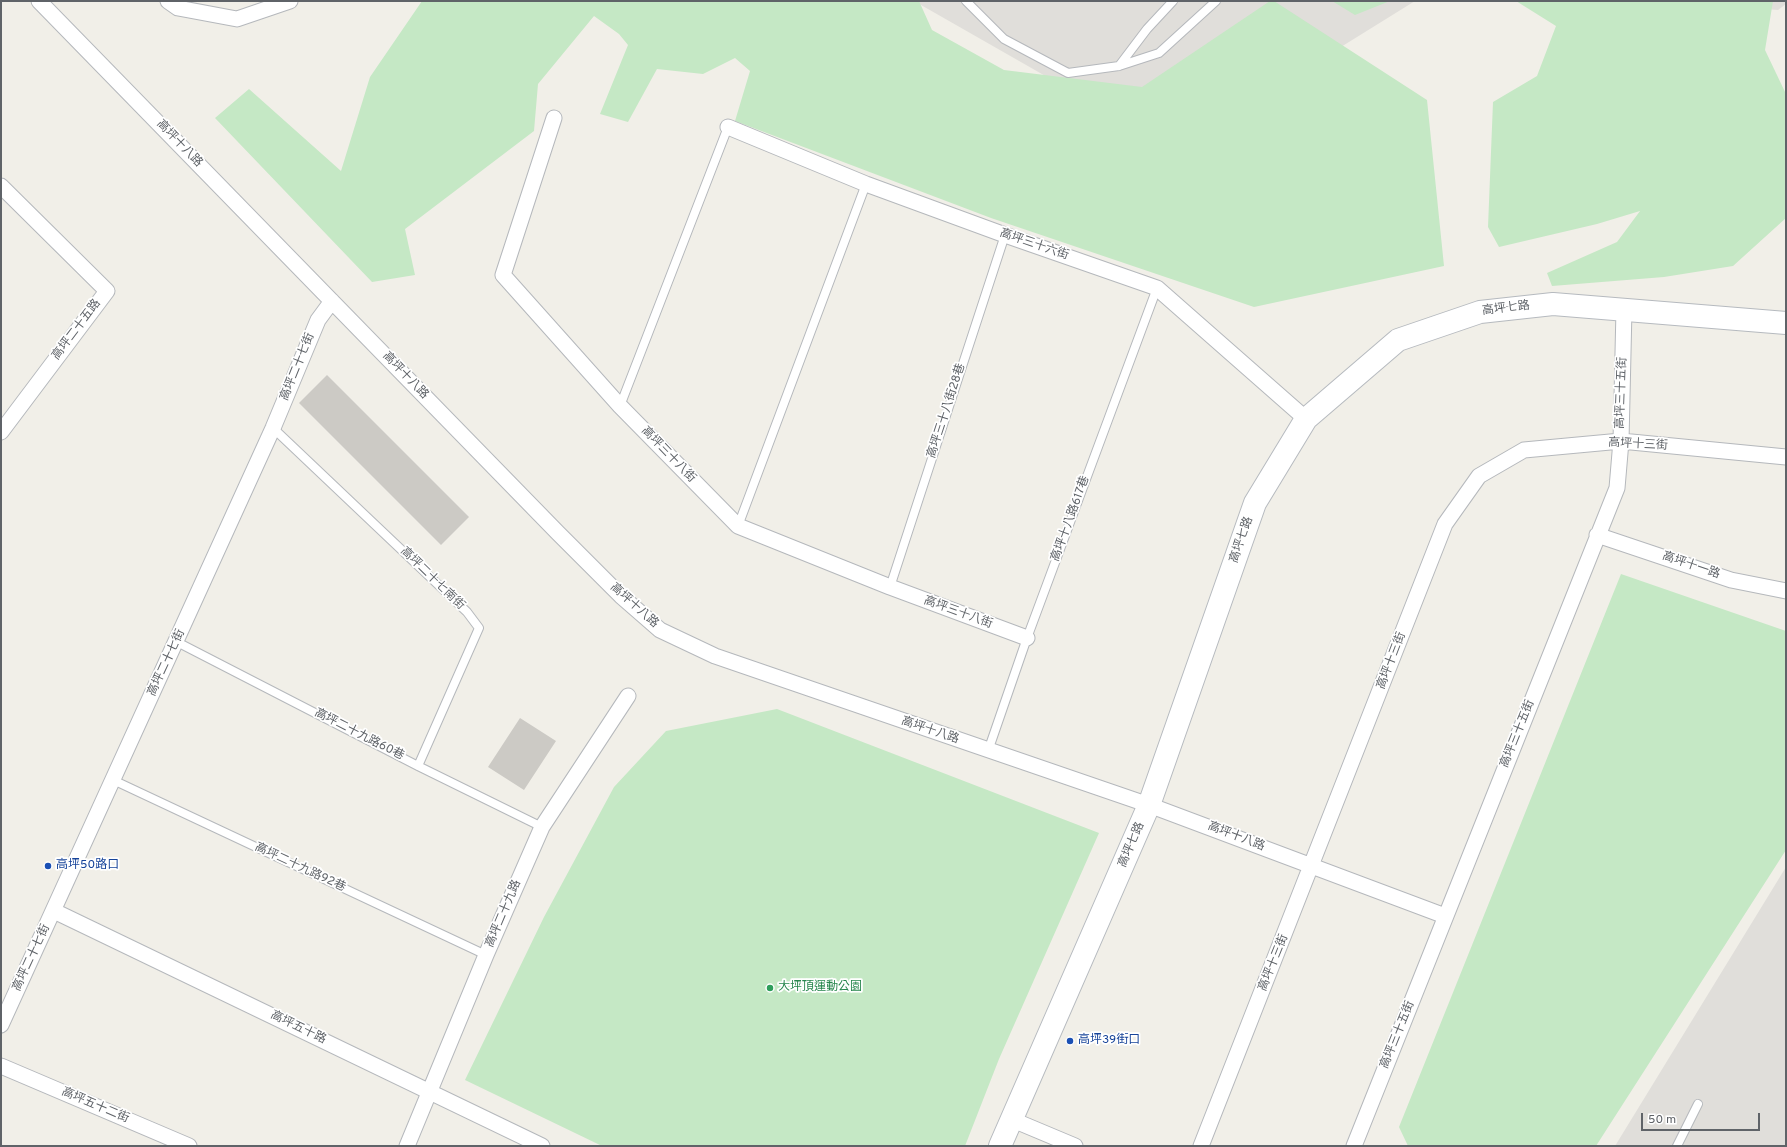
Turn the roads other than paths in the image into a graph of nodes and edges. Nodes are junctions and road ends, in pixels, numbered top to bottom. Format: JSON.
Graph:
{"nodes":[{"id":1,"x":40,"y":1,"type":"edge"},
{"id":2,"x":168,"y":1,"type":"edge"},
{"id":3,"x":290,"y":1,"type":"edge"},
{"id":4,"x":966,"y":1,"type":"edge"},
{"id":5,"x":1173,"y":1,"type":"edge"},
{"id":6,"x":1216,"y":1,"type":"edge"},
{"id":7,"x":1119,"y":66,"type":"junction"},
{"id":8,"x":554,"y":118,"type":"dead end"},
{"id":9,"x":728,"y":127,"type":"joint"},
{"id":10,"x":866,"y":184,"type":"junction"},
{"id":11,"x":1,"y":186,"type":"edge"},
{"id":12,"x":1005,"y":235,"type":"junction"},
{"id":13,"x":1157,"y":288,"type":"junction"},
{"id":14,"x":332,"y":301,"type":"junction"},
{"id":15,"x":1624,"y":310,"type":"junction"},
{"id":16,"x":1786,"y":323,"type":"edge"},
{"id":17,"x":620,"y":406,"type":"junction"},
{"id":18,"x":1306,"y":419,"type":"junction"},
{"id":19,"x":273,"y":428,"type":"junction"},
{"id":20,"x":1,"y":432,"type":"edge"},
{"id":21,"x":1621,"y":441,"type":"junction"},
{"id":22,"x":1786,"y":457,"type":"edge"},
{"id":23,"x":738,"y":526,"type":"junction"},
{"id":24,"x":1597,"y":535,"type":"junction"},
{"id":25,"x":890,"y":587,"type":"junction"},
{"id":26,"x":1786,"y":591,"type":"edge"},
{"id":27,"x":1027,"y":638,"type":"junction"},
{"id":28,"x":177,"y":642,"type":"junction"},
{"id":29,"x":628,"y":696,"type":"dead end"},
{"id":30,"x":988,"y":751,"type":"junction"},
{"id":31,"x":418,"y":766,"type":"junction"},
{"id":32,"x":113,"y":780,"type":"junction"},
{"id":33,"x":1149,"y":805,"type":"junction"},
{"id":34,"x":542,"y":827,"type":"junction"},
{"id":35,"x":1312,"y":866,"type":"junction"},
{"id":36,"x":54,"y":911,"type":"junction"},
{"id":37,"x":1445,"y":916,"type":"junction"},
{"id":38,"x":486,"y":955,"type":"junction"},
{"id":39,"x":1,"y":1025,"type":"edge"},
{"id":40,"x":1,"y":1066,"type":"edge"},
{"id":41,"x":430,"y":1092,"type":"junction"},
{"id":42,"x":1698,"y":1104,"type":"dead end"},
{"id":43,"x":1013,"y":1120,"type":"junction"},
{"id":44,"x":190,"y":1146,"type":"edge"},
{"id":45,"x":407,"y":1146,"type":"edge"},
{"id":46,"x":542,"y":1146,"type":"edge"},
{"id":47,"x":1000,"y":1146,"type":"edge"},
{"id":48,"x":1075,"y":1146,"type":"edge"},
{"id":49,"x":1201,"y":1146,"type":"edge"},
{"id":50,"x":1354,"y":1146,"type":"edge"},
{"id":51,"x":1677,"y":1146,"type":"edge"}],
"edges":[{"from":1,"to":14,"type":"street","name":"高坪十八路"},
{"from":2,"to":3,"type":"street"},
{"from":4,"to":7,"type":"lane"},
{"from":5,"to":7,"type":"lane"},
{"from":6,"to":7,"type":"lane"},
{"from":8,"to":17,"type":"street","name":"高坪三十八街"},
{"from":9,"to":10,"type":"street","name":"高坪三十六街"},
{"from":9,"to":17,"type":"lane"},
{"from":10,"to":12,"type":"street","name":"高坪三十六街"},
{"from":10,"to":23,"type":"lane"},
{"from":11,"to":20,"type":"street","name":"高坪二十五路"},
{"from":12,"to":13,"type":"street","name":"高坪三十六街"},
{"from":12,"to":25,"type":"lane","name":"高坪三十八街28巷"},
{"from":13,"to":18,"type":"street","name":"高坪三十六街"},
{"from":13,"to":27,"type":"lane","name":"高坪十八路617巷"},
{"from":14,"to":19,"type":"street","name":"高坪二十七街"},
{"from":14,"to":30,"type":"street","name":"高坪十八路"},
{"from":15,"to":16,"type":"street","name":"高坪七路"},
{"from":15,"to":18,"type":"street","name":"高坪七路"},
{"from":15,"to":21,"type":"street","name":"高坪三十五街"},
{"from":17,"to":23,"type":"street","name":"高坪三十八街"},
{"from":18,"to":33,"type":"street","name":"高坪七路"},
{"from":19,"to":28,"type":"street","name":"高坪二十七街"},
{"from":19,"to":31,"type":"lane","name":"高坪二十七南街"},
{"from":21,"to":22,"type":"street","name":"高坪十三街"},
{"from":21,"to":24,"type":"street","name":"高坪三十五街"},
{"from":21,"to":35,"type":"street","name":"高坪十三街"},
{"from":23,"to":25,"type":"street","name":"高坪三十八街"},
{"from":24,"to":26,"type":"street","name":"高坪十一路"},
{"from":24,"to":37,"type":"street","name":"高坪三十五街"},
{"from":25,"to":27,"type":"street","name":"高坪三十八街"},
{"from":27,"to":30,"type":"lane","name":"高坪十八路617巷"},
{"from":28,"to":31,"type":"lane","name":"高坪二十九路60巷"},
{"from":28,"to":32,"type":"street","name":"高坪二十七街"},
{"from":29,"to":34,"type":"street","name":"高坪二十九路"},
{"from":30,"to":33,"type":"street","name":"高坪十八路"},
{"from":31,"to":34,"type":"lane","name":"高坪二十九路60巷"},
{"from":32,"to":36,"type":"street","name":"高坪二十七街"},
{"from":32,"to":38,"type":"lane","name":"高坪二十九路92巷"},
{"from":33,"to":35,"type":"street","name":"高坪十八路"},
{"from":33,"to":43,"type":"street","name":"高坪七路"},
{"from":34,"to":38,"type":"street","name":"高坪二十九路"},
{"from":35,"to":37,"type":"street","name":"高坪十八路"},
{"from":35,"to":49,"type":"street","name":"高坪十三街"},
{"from":36,"to":39,"type":"street","name":"高坪二十七街"},
{"from":36,"to":41,"type":"street","name":"高坪五十路"},
{"from":37,"to":50,"type":"street","name":"高坪三十五街"},
{"from":38,"to":41,"type":"street","name":"高坪二十九路"},
{"from":40,"to":44,"type":"street","name":"高坪五十二街"},
{"from":41,"to":45,"type":"street","name":"高坪二十九路"},
{"from":41,"to":46,"type":"street","name":"高坪五十路"},
{"from":42,"to":51,"type":"lane"},
{"from":43,"to":47,"type":"street","name":"高坪七路"},
{"from":43,"to":48,"type":"street"}]}
